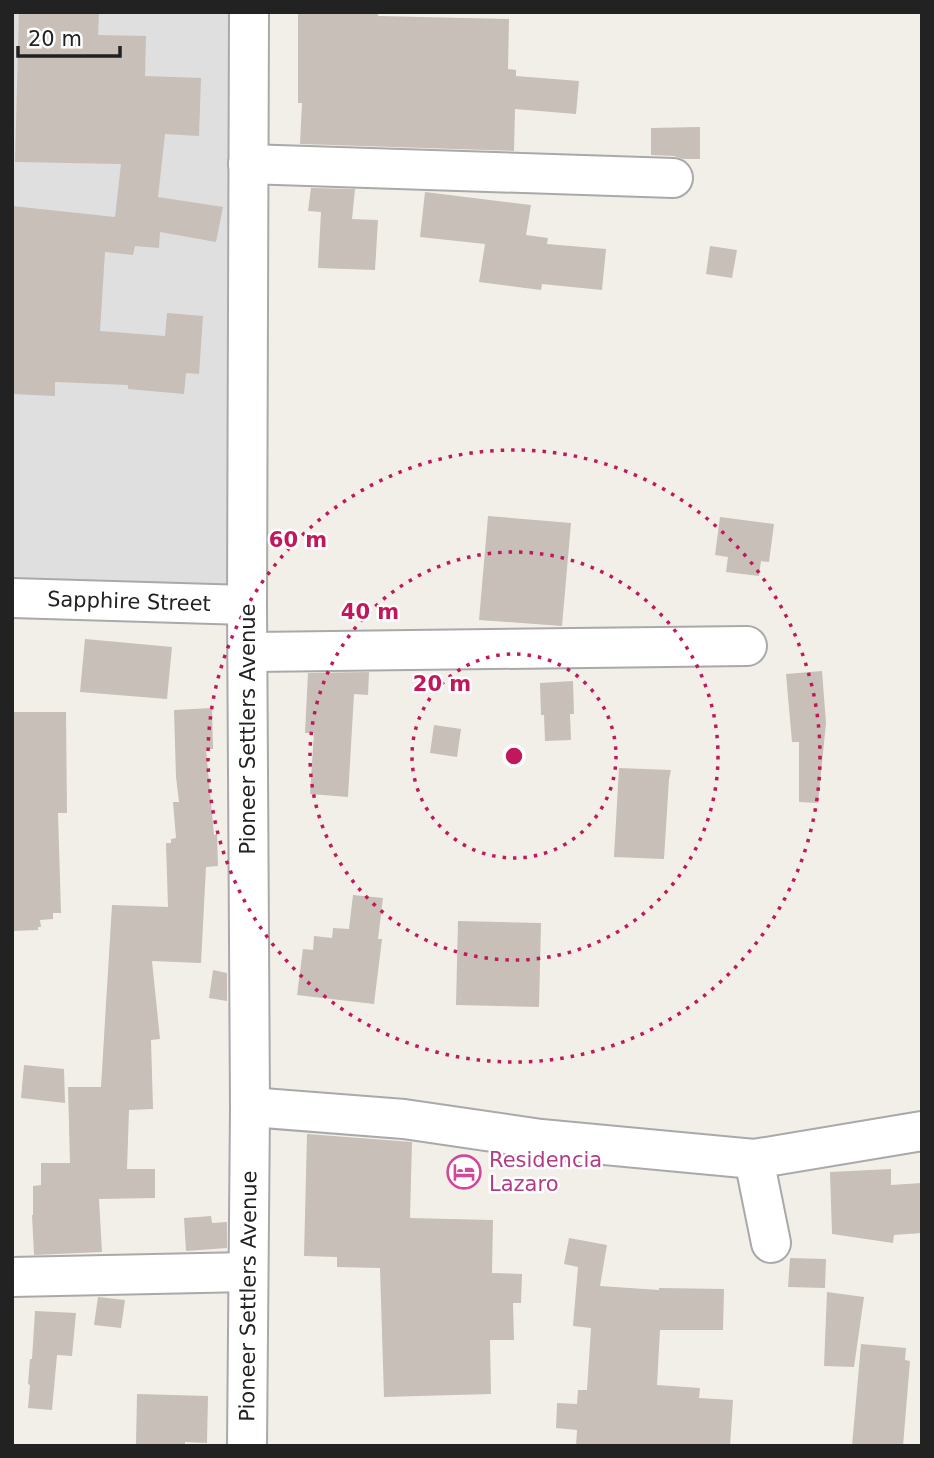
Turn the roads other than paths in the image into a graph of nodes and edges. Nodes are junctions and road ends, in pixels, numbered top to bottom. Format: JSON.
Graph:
{"nodes":[{"id":1,"x":249,"y":12,"type":"edge"},
{"id":2,"x":248,"y":164,"type":"junction"},
{"id":3,"x":673,"y":178,"type":"dead end"},
{"id":4,"x":12,"y":598,"type":"edge"},
{"id":5,"x":247,"y":605,"type":"junction"},
{"id":6,"x":747,"y":646,"type":"dead end"},
{"id":7,"x":248,"y":652,"type":"junction"},
{"id":8,"x":250,"y":1107,"type":"junction"},
{"id":9,"x":922,"y":1131,"type":"edge"},
{"id":10,"x":754,"y":1159,"type":"junction"},
{"id":11,"x":771,"y":1243,"type":"dead end"},
{"id":12,"x":248,"y":1272,"type":"junction"},
{"id":13,"x":12,"y":1277,"type":"edge"},
{"id":14,"x":247,"y":1446,"type":"edge"}],
"edges":[{"from":1,"to":2,"type":"street","name":"Pioneer Settlers Avenue"},
{"from":2,"to":3,"type":"street"},
{"from":2,"to":5,"type":"street","name":"Pioneer Settlers Avenue"},
{"from":4,"to":5,"type":"street","name":"Sapphire Street"},
{"from":5,"to":7,"type":"street","name":"Pioneer Settlers Avenue"},
{"from":6,"to":7,"type":"street"},
{"from":7,"to":8,"type":"street","name":"Pioneer Settlers Avenue"},
{"from":8,"to":10,"type":"street"},
{"from":8,"to":12,"type":"street","name":"Pioneer Settlers Avenue"},
{"from":9,"to":10,"type":"street"},
{"from":10,"to":11,"type":"street"},
{"from":12,"to":13,"type":"street"},
{"from":12,"to":14,"type":"street","name":"Pioneer Settlers Avenue"}]}
